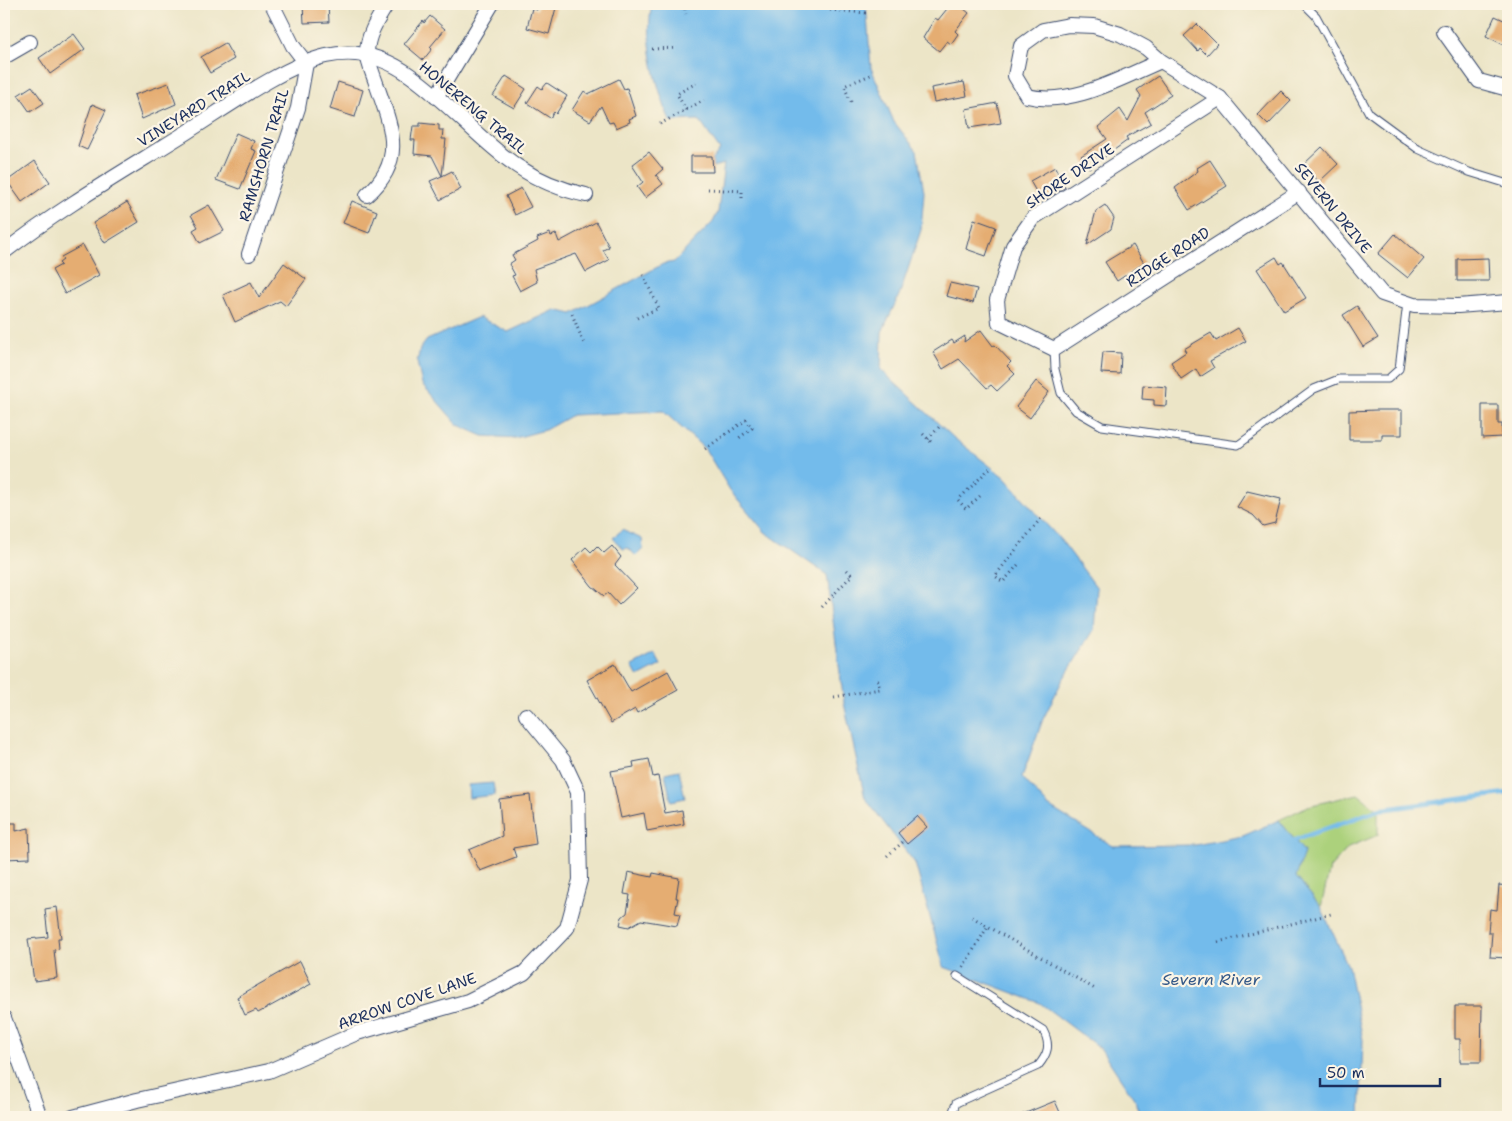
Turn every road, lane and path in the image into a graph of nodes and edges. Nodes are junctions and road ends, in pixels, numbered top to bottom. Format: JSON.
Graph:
{"nodes":[{"id":1,"x":272,"y":4,"type":"edge"},
{"id":2,"x":387,"y":4,"type":"edge"},
{"id":3,"x":492,"y":4,"type":"edge"},
{"id":4,"x":684,"y":4,"type":"edge"},
{"id":5,"x":1304,"y":4,"type":"edge"},
{"id":6,"x":830,"y":10,"type":"dead end"},
{"id":7,"x":866,"y":13,"type":"dead end"},
{"id":8,"x":686,"y":14,"type":"dead end"},
{"id":9,"x":1444,"y":32,"type":"dead end"},
{"id":10,"x":30,"y":42,"type":"dead end"},
{"id":11,"x":677,"y":48,"type":"dead end"},
{"id":12,"x":652,"y":49,"type":"dead end"},
{"id":13,"x":367,"y":54,"type":"junction"},
{"id":14,"x":4,"y":57,"type":"edge"},
{"id":15,"x":1161,"y":61,"type":"junction"},
{"id":16,"x":306,"y":63,"type":"junction"},
{"id":17,"x":873,"y":74,"type":"dead end"},
{"id":18,"x":696,"y":83,"type":"dead end"},
{"id":19,"x":1508,"y":89,"type":"edge"},
{"id":20,"x":436,"y":97,"type":"junction"},
{"id":21,"x":1220,"y":98,"type":"junction"},
{"id":22,"x":704,"y":100,"type":"dead end"},
{"id":23,"x":851,"y":102,"type":"dead end"},
{"id":24,"x":686,"y":110,"type":"junction"},
{"id":25,"x":660,"y":124,"type":"dead end"},
{"id":26,"x":1508,"y":184,"type":"edge"},
{"id":27,"x":708,"y":189,"type":"dead end"},
{"id":28,"x":1299,"y":192,"type":"junction"},
{"id":29,"x":366,"y":195,"type":"dead end"},
{"id":30,"x":586,"y":195,"type":"dead end"},
{"id":31,"x":742,"y":198,"type":"dead end"},
{"id":32,"x":4,"y":252,"type":"edge"},
{"id":33,"x":249,"y":254,"type":"dead end"},
{"id":34,"x":643,"y":275,"type":"dead end"},
{"id":35,"x":1508,"y":302,"type":"edge"},
{"id":36,"x":1407,"y":303,"type":"junction"},
{"id":37,"x":572,"y":314,"type":"dead end"},
{"id":38,"x":637,"y":318,"type":"dead end"},
{"id":39,"x":584,"y":344,"type":"dead end"},
{"id":40,"x":1054,"y":349,"type":"junction"},
{"id":41,"x":940,"y":426,"type":"dead end"},
{"id":42,"x":923,"y":434,"type":"dead end"},
{"id":43,"x":739,"y":438,"type":"dead end"},
{"id":44,"x":928,"y":439,"type":"junction"},
{"id":45,"x":934,"y":444,"type":"dead end"},
{"id":46,"x":705,"y":449,"type":"dead end"},
{"id":47,"x":991,"y":467,"type":"dead end"},
{"id":48,"x":980,"y":496,"type":"dead end"},
{"id":49,"x":1041,"y":518,"type":"dead end"},
{"id":50,"x":1018,"y":565,"type":"dead end"},
{"id":51,"x":845,"y":568,"type":"dead end"},
{"id":52,"x":822,"y":606,"type":"dead end"},
{"id":53,"x":878,"y":678,"type":"dead end"},
{"id":54,"x":834,"y":698,"type":"dead end"},
{"id":55,"x":526,"y":715,"type":"dead end"},
{"id":56,"x":904,"y":840,"type":"dead end"},
{"id":57,"x":887,"y":856,"type":"dead end"},
{"id":58,"x":1331,"y":914,"type":"dead end"},
{"id":59,"x":972,"y":917,"type":"dead end"},
{"id":60,"x":988,"y":926,"type":"junction"},
{"id":61,"x":1218,"y":942,"type":"dead end"},
{"id":62,"x":957,"y":976,"type":"joint"},
{"id":63,"x":1095,"y":989,"type":"dead end"},
{"id":64,"x":4,"y":1018,"type":"edge"},
{"id":65,"x":40,"y":1117,"type":"edge"},
{"id":66,"x":73,"y":1117,"type":"edge"},
{"id":67,"x":950,"y":1117,"type":"edge"}],
"edges":[{"from":1,"to":16,"type":"street"},
{"from":2,"to":13,"type":"street"},
{"from":3,"to":20,"type":"street"},
{"from":4,"to":8,"type":"path"},
{"from":5,"to":26,"type":"lane"},
{"from":6,"to":7,"type":"path"},
{"from":9,"to":19,"type":"street"},
{"from":10,"to":14,"type":"street"},
{"from":11,"to":12,"type":"path"},
{"from":13,"to":16,"type":"street","name":"VINEYARD TRAIL"},
{"from":13,"to":20,"type":"street","name":"HONERENG TRAIL"},
{"from":13,"to":29,"type":"street"},
{"from":15,"to":15,"type":"street","name":"SEVERN DRIVE"},
{"from":15,"to":21,"type":"street","name":"SEVERN DRIVE"},
{"from":16,"to":32,"type":"street","name":"VINEYARD TRAIL"},
{"from":16,"to":33,"type":"street","name":"RAMSHORN TRAIL"},
{"from":17,"to":23,"type":"path"},
{"from":18,"to":24,"type":"path"},
{"from":20,"to":30,"type":"street","name":"HONERENG TRAIL"},
{"from":21,"to":28,"type":"street","name":"SEVERN DRIVE"},
{"from":21,"to":40,"type":"street","name":"SHORE DRIVE"},
{"from":22,"to":24,"type":"path"},
{"from":24,"to":25,"type":"path"},
{"from":27,"to":31,"type":"path"},
{"from":28,"to":36,"type":"street","name":"SEVERN DRIVE"},
{"from":28,"to":40,"type":"street","name":"RIDGE ROAD"},
{"from":34,"to":38,"type":"path"},
{"from":35,"to":36,"type":"street","name":"SEVERN DRIVE"},
{"from":36,"to":40,"type":"lane"},
{"from":37,"to":39,"type":"path"},
{"from":41,"to":44,"type":"path"},
{"from":42,"to":44,"type":"path"},
{"from":43,"to":46,"type":"path"},
{"from":44,"to":45,"type":"path"},
{"from":47,"to":48,"type":"path"},
{"from":49,"to":50,"type":"path"},
{"from":51,"to":52,"type":"path"},
{"from":53,"to":54,"type":"path"},
{"from":55,"to":66,"type":"street","name":"ARROW COVE LANE"},
{"from":56,"to":57,"type":"path"},
{"from":58,"to":61,"type":"path"},
{"from":59,"to":60,"type":"path"},
{"from":60,"to":62,"type":"path"},
{"from":60,"to":63,"type":"path"},
{"from":62,"to":67,"type":"lane"},
{"from":64,"to":65,"type":"street"}]}
